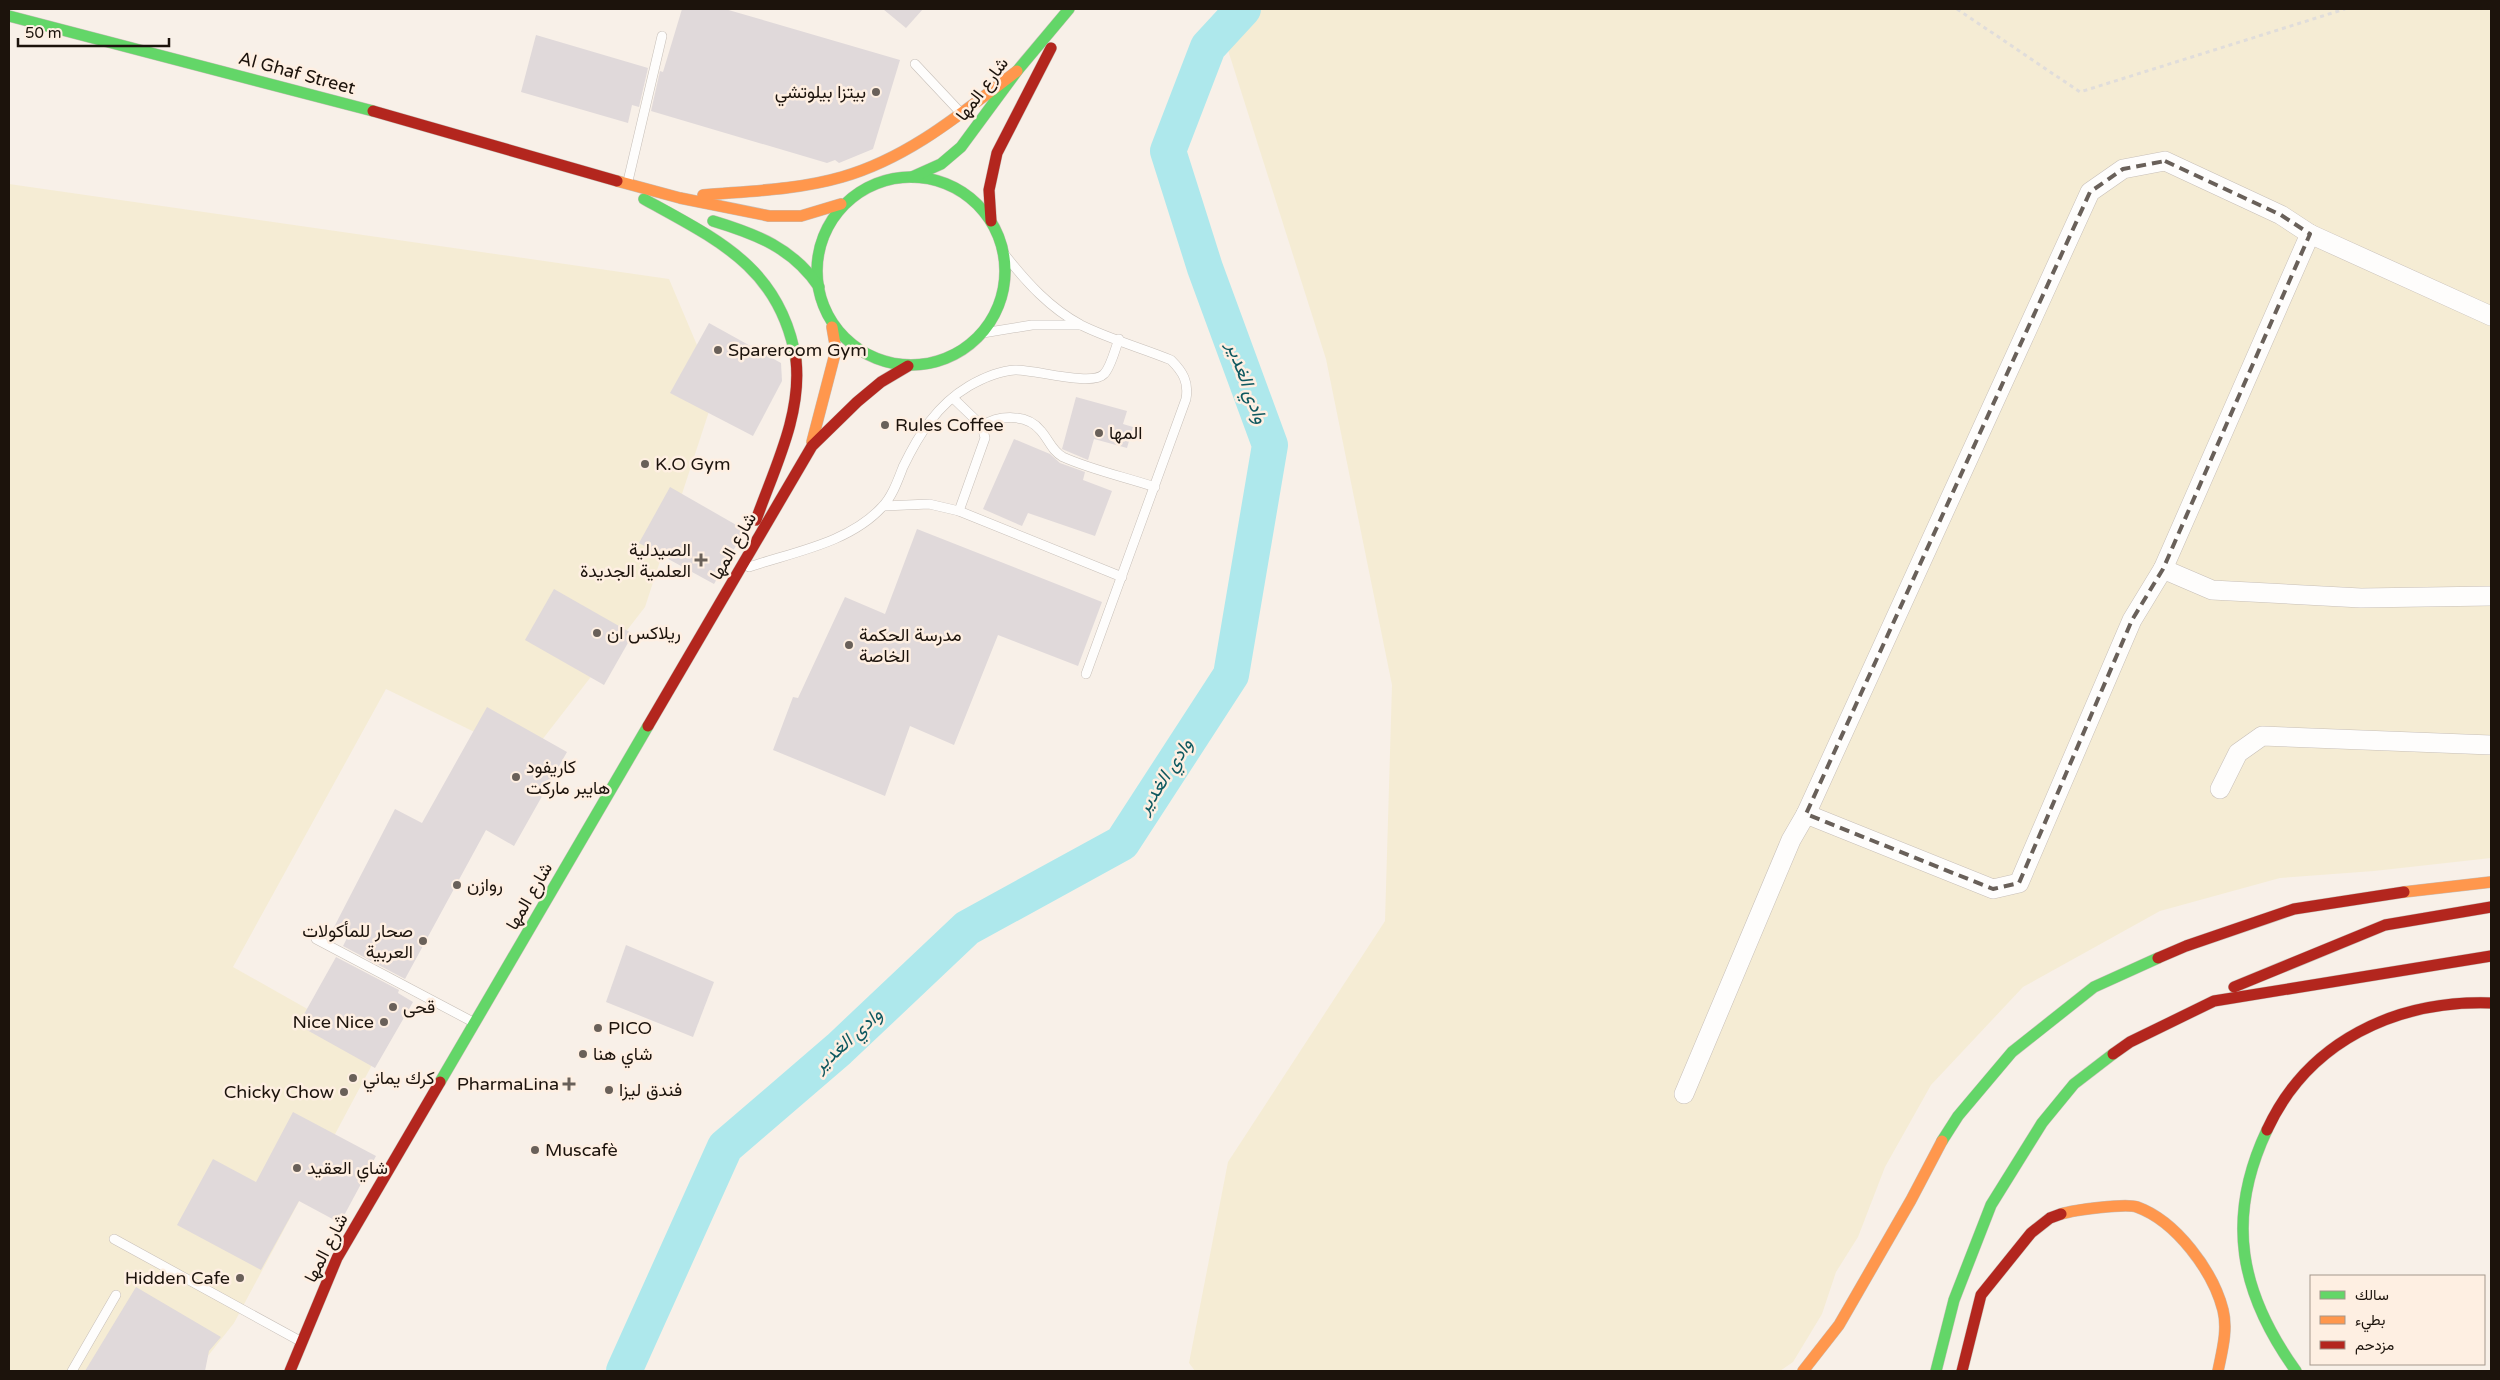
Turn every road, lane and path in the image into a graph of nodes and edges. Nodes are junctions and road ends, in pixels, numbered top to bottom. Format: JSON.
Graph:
{"nodes":[{"id":1,"x":1070,"y":9,"type":"edge"},
{"id":2,"x":1957,"y":9,"type":"edge"},
{"id":3,"x":2345,"y":9,"type":"edge"},
{"id":4,"x":9,"y":16,"type":"edge"},
{"id":5,"x":662,"y":36,"type":"dead end"},
{"id":6,"x":915,"y":64,"type":"dead end"},
{"id":7,"x":1017,"y":71,"type":"junction"},
{"id":8,"x":960,"y":112,"type":"junction"},
{"id":9,"x":574,"y":170,"type":"junction"},
{"id":10,"x":912,"y":177,"type":"junction"},
{"id":11,"x":628,"y":184,"type":"junction"},
{"id":12,"x":680,"y":198,"type":"junction"},
{"id":13,"x":644,"y":199,"type":"junction"},
{"id":14,"x":841,"y":204,"type":"junction"},
{"id":15,"x":991,"y":220,"type":"junction"},
{"id":16,"x":2310,"y":234,"type":"junction"},
{"id":17,"x":1005,"y":255,"type":"junction"},
{"id":18,"x":819,"y":286,"type":"junction"},
{"id":19,"x":2491,"y":316,"type":"edge"},
{"id":20,"x":1082,"y":325,"type":"junction"},
{"id":21,"x":832,"y":327,"type":"junction"},
{"id":22,"x":983,"y":333,"type":"junction"},
{"id":23,"x":1119,"y":339,"type":"junction"},
{"id":24,"x":908,"y":366,"type":"junction"},
{"id":25,"x":953,"y":398,"type":"junction"},
{"id":26,"x":982,"y":426,"type":"junction"},
{"id":27,"x":812,"y":446,"type":"junction"},
{"id":28,"x":1154,"y":487,"type":"junction"},
{"id":29,"x":884,"y":506,"type":"junction"},
{"id":30,"x":959,"y":512,"type":"junction"},
{"id":31,"x":2163,"y":569,"type":"junction"},
{"id":32,"x":739,"y":570,"type":"junction"},
{"id":33,"x":1122,"y":577,"type":"junction"},
{"id":34,"x":2491,"y":596,"type":"edge"},
{"id":35,"x":1086,"y":674,"type":"dead end"},
{"id":36,"x":2491,"y":745,"type":"edge"},
{"id":37,"x":2220,"y":789,"type":"dead end"},
{"id":38,"x":1806,"y":814,"type":"junction"},
{"id":39,"x":2491,"y":882,"type":"edge"},
{"id":40,"x":2491,"y":907,"type":"edge"},
{"id":41,"x":316,"y":939,"type":"dead end"},
{"id":42,"x":2491,"y":956,"type":"edge"},
{"id":43,"x":2214,"y":1000,"type":"junction"},
{"id":44,"x":2491,"y":1003,"type":"edge"},
{"id":45,"x":474,"y":1023,"type":"junction"},
{"id":46,"x":1684,"y":1094,"type":"dead end"},
{"id":47,"x":114,"y":1239,"type":"dead end"},
{"id":48,"x":116,"y":1295,"type":"dead end"},
{"id":49,"x":302,"y":1342,"type":"junction"},
{"id":50,"x":72,"y":1371,"type":"edge"},
{"id":51,"x":290,"y":1371,"type":"edge"},
{"id":52,"x":1803,"y":1371,"type":"edge"},
{"id":53,"x":1936,"y":1371,"type":"edge"},
{"id":54,"x":1962,"y":1371,"type":"edge"},
{"id":55,"x":2218,"y":1371,"type":"edge"},
{"id":56,"x":2296,"y":1371,"type":"edge"}],
"edges":[{"from":1,"to":7,"type":"main road","name":"شارع المها"},
{"from":1,"to":15,"type":"main road","name":"شارع المها"},
{"from":2,"to":3,"type":"path"},
{"from":4,"to":9,"type":"main road","name":"Al Ghaf Street"},
{"from":5,"to":11,"type":"lane"},
{"from":6,"to":8,"type":"lane"},
{"from":7,"to":8,"type":"main road"},
{"from":7,"to":10,"type":"main road","name":"شارع المها"},
{"from":8,"to":12,"type":"main road"},
{"from":9,"to":11,"type":"main road"},
{"from":9,"to":13,"type":"main road"},
{"from":10,"to":14,"type":"main road"},
{"from":10,"to":15,"type":"main road"},
{"from":11,"to":12,"type":"main road"},
{"from":12,"to":14,"type":"main road"},
{"from":13,"to":18,"type":"main road"},
{"from":13,"to":32,"type":"main road"},
{"from":14,"to":18,"type":"main road"},
{"from":15,"to":17,"type":"main road"},
{"from":16,"to":19,"type":"street"},
{"from":16,"to":31,"type":"street"},
{"from":16,"to":38,"type":"street"},
{"from":17,"to":20,"type":"lane"},
{"from":17,"to":22,"type":"main road"},
{"from":18,"to":21,"type":"main road","name":"شارع المها"},
{"from":20,"to":22,"type":"lane"},
{"from":20,"to":23,"type":"lane"},
{"from":21,"to":24,"type":"main road"},
{"from":21,"to":27,"type":"main road","name":"شارع المها"},
{"from":22,"to":24,"type":"main road"},
{"from":23,"to":25,"type":"lane"},
{"from":23,"to":28,"type":"lane"},
{"from":24,"to":27,"type":"main road","name":"شارع المها"},
{"from":25,"to":26,"type":"lane"},
{"from":25,"to":29,"type":"lane"},
{"from":26,"to":28,"type":"lane"},
{"from":26,"to":30,"type":"lane"},
{"from":27,"to":32,"type":"main road","name":"شارع المها"},
{"from":28,"to":33,"type":"lane"},
{"from":29,"to":30,"type":"lane"},
{"from":29,"to":32,"type":"lane"},
{"from":30,"to":33,"type":"lane"},
{"from":31,"to":34,"type":"street"},
{"from":31,"to":38,"type":"street"},
{"from":32,"to":45,"type":"main road","name":"شارع المها"},
{"from":33,"to":35,"type":"lane"},
{"from":36,"to":37,"type":"street"},
{"from":38,"to":46,"type":"street"},
{"from":39,"to":52,"type":"main road"},
{"from":40,"to":43,"type":"main road"},
{"from":41,"to":45,"type":"lane"},
{"from":42,"to":43,"type":"main road"},
{"from":43,"to":53,"type":"main road"},
{"from":44,"to":56,"type":"main road"},
{"from":45,"to":49,"type":"main road","name":"شارع المها"},
{"from":47,"to":49,"type":"lane"},
{"from":48,"to":50,"type":"lane"},
{"from":49,"to":51,"type":"main road","name":"شارع المها"},
{"from":54,"to":55,"type":"main road"}]}
